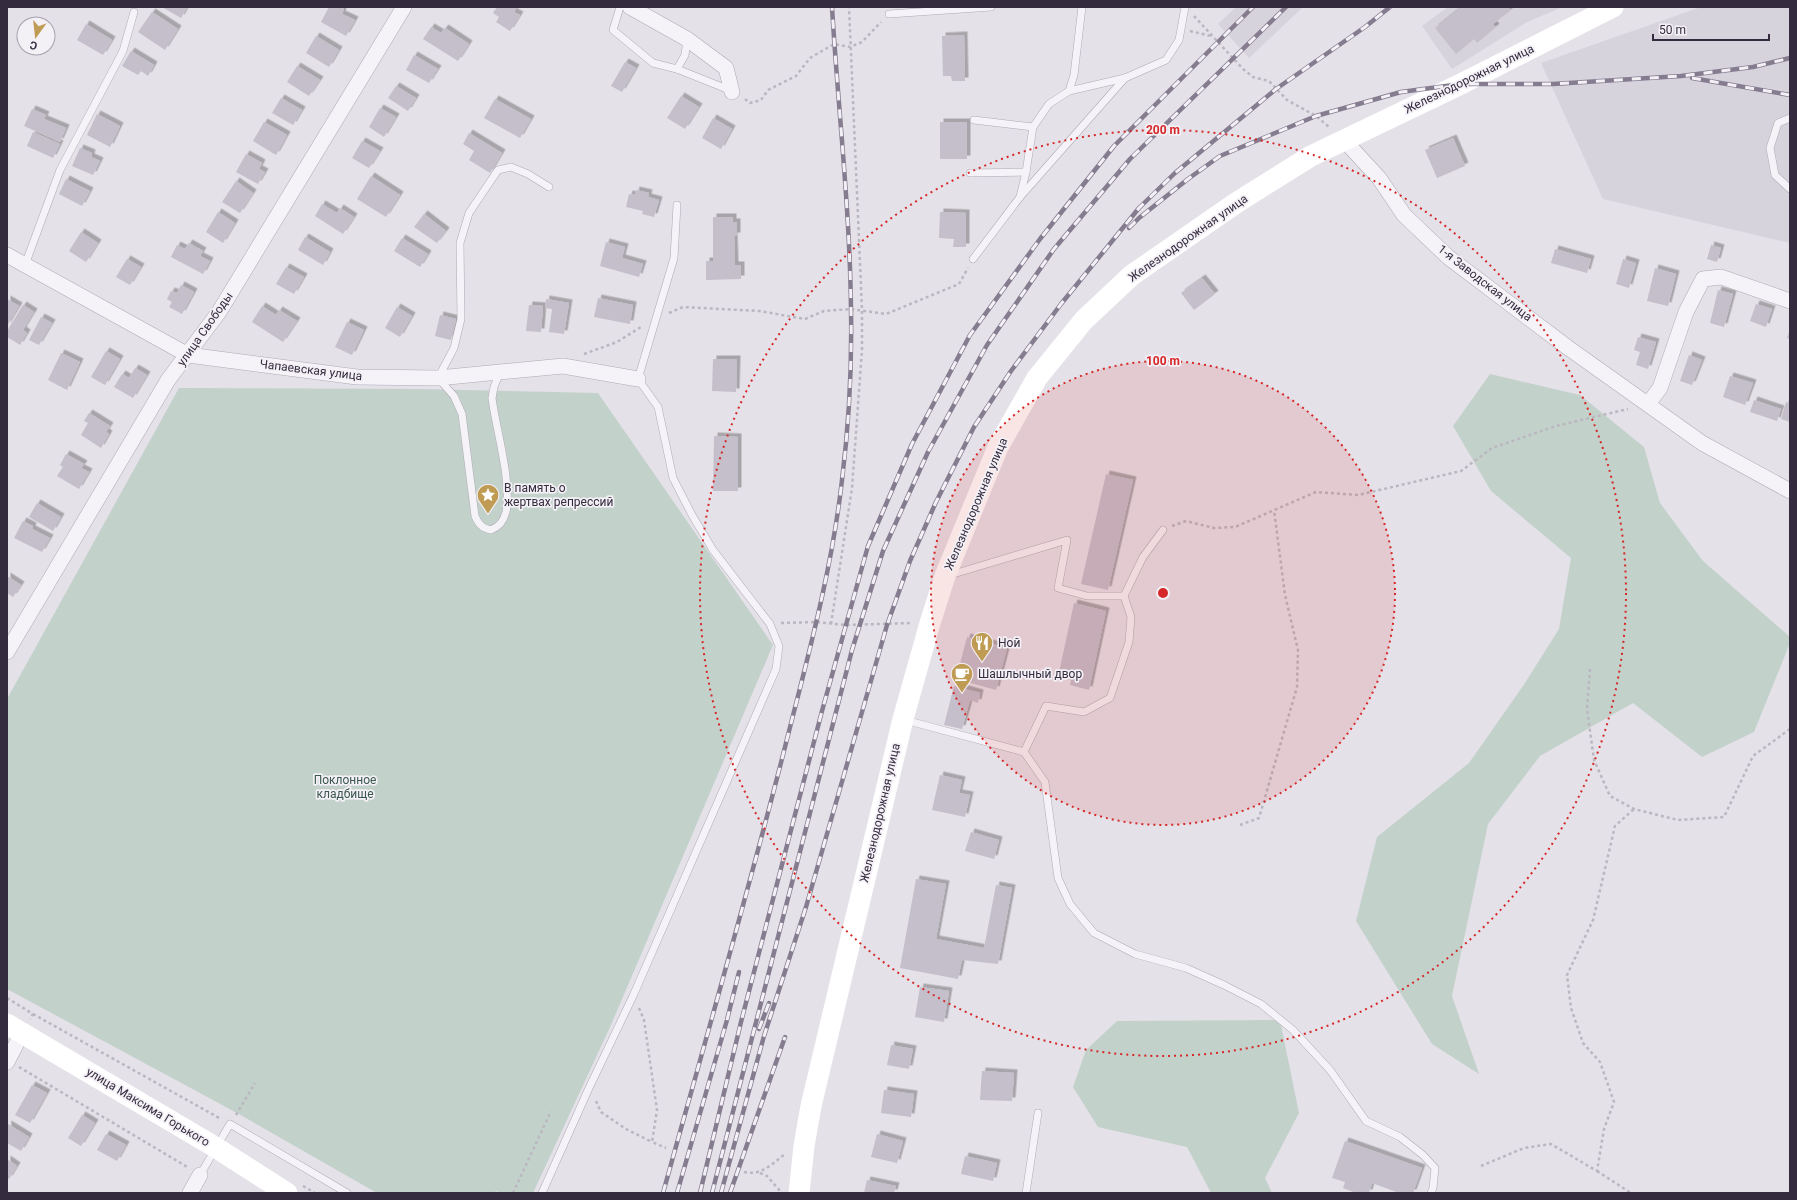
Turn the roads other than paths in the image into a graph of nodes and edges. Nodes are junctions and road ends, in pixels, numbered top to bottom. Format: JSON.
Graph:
{"nodes":[{"id":1,"x":404,"y":7,"type":"edge"},
{"id":2,"x":620,"y":7,"type":"edge"},
{"id":3,"x":630,"y":7,"type":"edge"},
{"id":4,"x":991,"y":7,"type":"edge"},
{"id":5,"x":1082,"y":7,"type":"edge"},
{"id":6,"x":1185,"y":7,"type":"edge"},
{"id":7,"x":1614,"y":7,"type":"edge"},
{"id":8,"x":134,"y":12,"type":"dead end"},
{"id":9,"x":889,"y":14,"type":"road end"},
{"id":10,"x":687,"y":39,"type":"junction"},
{"id":11,"x":677,"y":69,"type":"junction"},
{"id":12,"x":1125,"y":78,"type":"junction"},
{"id":13,"x":1069,"y":91,"type":"junction"},
{"id":14,"x":732,"y":92,"type":"joint"},
{"id":15,"x":1790,"y":118,"type":"edge"},
{"id":16,"x":974,"y":120,"type":"dead end"},
{"id":17,"x":1032,"y":127,"type":"junction"},
{"id":18,"x":1343,"y":139,"type":"junction"},
{"id":19,"x":1026,"y":172,"type":"junction"},
{"id":20,"x":970,"y":173,"type":"dead end"},
{"id":21,"x":549,"y":187,"type":"dead end"},
{"id":22,"x":1790,"y":189,"type":"edge"},
{"id":23,"x":1020,"y":197,"type":"junction"},
{"id":24,"x":677,"y":206,"type":"dead end"},
{"id":25,"x":7,"y":255,"type":"edge"},
{"id":26,"x":973,"y":258,"type":"road end"},
{"id":27,"x":24,"y":265,"type":"junction"},
{"id":28,"x":1790,"y":301,"type":"edge"},
{"id":29,"x":188,"y":354,"type":"junction"},
{"id":30,"x":500,"y":372,"type":"junction"},
{"id":31,"x":438,"y":378,"type":"junction"},
{"id":32,"x":638,"y":379,"type":"junction"},
{"id":33,"x":1648,"y":404,"type":"junction"},
{"id":34,"x":1790,"y":491,"type":"edge"},
{"id":35,"x":1163,"y":530,"type":"road end"},
{"id":36,"x":945,"y":576,"type":"junction"},
{"id":37,"x":1124,"y":596,"type":"junction"},
{"id":38,"x":7,"y":652,"type":"edge"},
{"id":39,"x":903,"y":719,"type":"junction"},
{"id":40,"x":1024,"y":752,"type":"junction"},
{"id":41,"x":19,"y":1026,"type":"edge"},
{"id":42,"x":8,"y":1061,"type":"edge"},
{"id":43,"x":1038,"y":1113,"type":"dead end"},
{"id":44,"x":214,"y":1152,"type":"junction"},
{"id":45,"x":200,"y":1175,"type":"joint"},
{"id":46,"x":190,"y":1193,"type":"edge"},
{"id":47,"x":280,"y":1193,"type":"edge"},
{"id":48,"x":287,"y":1193,"type":"edge"},
{"id":49,"x":347,"y":1193,"type":"edge"},
{"id":50,"x":542,"y":1193,"type":"edge"},
{"id":51,"x":799,"y":1193,"type":"edge"},
{"id":52,"x":1026,"y":1193,"type":"edge"},
{"id":53,"x":1431,"y":1193,"type":"edge"}],
"edges":[{"from":1,"to":29,"type":"street","name":"улица Свободы"},
{"from":2,"to":11,"type":"lane"},
{"from":3,"to":10,"type":"street"},
{"from":4,"to":9,"type":"lane"},
{"from":5,"to":13,"type":"lane"},
{"from":6,"to":12,"type":"lane"},
{"from":7,"to":18,"type":"street","name":"Железнодорожная улица"},
{"from":8,"to":27,"type":"lane"},
{"from":10,"to":11,"type":"lane"},
{"from":10,"to":14,"type":"street"},
{"from":11,"to":14,"type":"lane"},
{"from":12,"to":13,"type":"lane"},
{"from":12,"to":23,"type":"lane"},
{"from":13,"to":17,"type":"lane"},
{"from":15,"to":22,"type":"lane"},
{"from":16,"to":17,"type":"lane"},
{"from":17,"to":19,"type":"lane"},
{"from":18,"to":33,"type":"street","name":"1-я Заводская улица"},
{"from":18,"to":36,"type":"street","name":"Железнодорожная улица"},
{"from":19,"to":20,"type":"lane"},
{"from":19,"to":23,"type":"lane"},
{"from":21,"to":31,"type":"lane"},
{"from":23,"to":26,"type":"lane"},
{"from":24,"to":32,"type":"lane"},
{"from":25,"to":27,"type":"street","name":"Чапаевская улица"},
{"from":27,"to":29,"type":"street","name":"Чапаевская улица"},
{"from":28,"to":33,"type":"street"},
{"from":29,"to":31,"type":"street","name":"Чапаевская улица"},
{"from":29,"to":38,"type":"street","name":"улица Свободы"},
{"from":30,"to":31,"type":"street","name":"Чапаевская улица"},
{"from":30,"to":31,"type":"lane"},
{"from":30,"to":32,"type":"street","name":"Чапаевская улица"},
{"from":32,"to":50,"type":"lane"},
{"from":33,"to":34,"type":"street","name":"1-я Заводская улица"},
{"from":35,"to":37,"type":"lane"},
{"from":36,"to":37,"type":"lane"},
{"from":36,"to":39,"type":"street","name":"Железнодорожная улица"},
{"from":37,"to":40,"type":"lane"},
{"from":39,"to":40,"type":"lane"},
{"from":39,"to":51,"type":"street","name":"Железнодорожная улица"},
{"from":40,"to":53,"type":"lane"},
{"from":41,"to":42,"type":"street"},
{"from":41,"to":48,"type":"street","name":"улица Максима Горького","bridge":true},
{"from":43,"to":52,"type":"lane"},
{"from":44,"to":45,"type":"lane"},
{"from":44,"to":47,"type":"lane"},
{"from":44,"to":49,"type":"lane"},
{"from":45,"to":46,"type":"street"}]}
